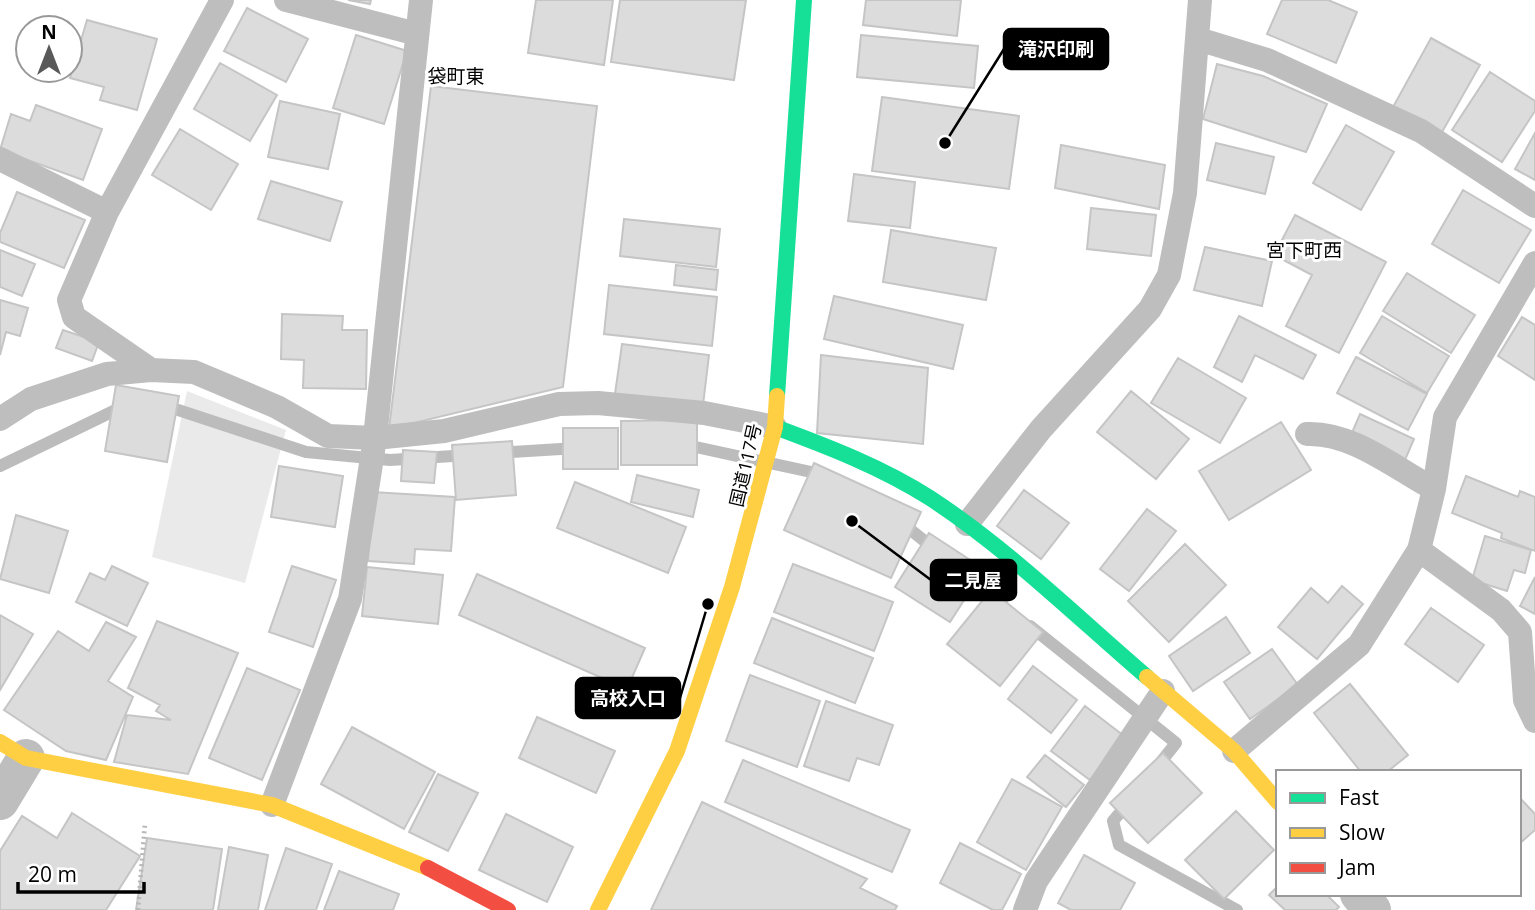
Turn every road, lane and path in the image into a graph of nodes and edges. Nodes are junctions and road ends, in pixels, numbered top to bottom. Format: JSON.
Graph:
{"nodes":[{"id":1,"x":222,"y":0,"type":"edge"},
{"id":2,"x":286,"y":0,"type":"edge"},
{"id":3,"x":421,"y":0,"type":"edge"},
{"id":4,"x":804,"y":0,"type":"edge"},
{"id":5,"x":1200,"y":0,"type":"edge"},
{"id":6,"x":417,"y":34,"type":"junction"},
{"id":7,"x":1198,"y":39,"type":"junction"},
{"id":8,"x":0,"y":159,"type":"edge"},
{"id":9,"x":1535,"y":206,"type":"edge"},
{"id":10,"x":107,"y":212,"type":"junction"},
{"id":11,"x":1535,"y":263,"type":"edge"},
{"id":12,"x":151,"y":370,"type":"junction"},
{"id":13,"x":0,"y":419,"type":"edge"},
{"id":14,"x":775,"y":427,"type":"junction"},
{"id":15,"x":1307,"y":434,"type":"dead end"},
{"id":16,"x":375,"y":438,"type":"junction"},
{"id":17,"x":1434,"y":489,"type":"junction"},
{"id":18,"x":967,"y":524,"type":"junction"},
{"id":19,"x":1419,"y":550,"type":"junction"},
{"id":20,"x":1163,"y":691,"type":"junction"},
{"id":21,"x":1535,"y":721,"type":"edge"},
{"id":22,"x":13,"y":750,"type":"edge"},
{"id":23,"x":1234,"y":751,"type":"junction"},
{"id":24,"x":149,"y":781,"type":"junction"},
{"id":25,"x":1276,"y":800,"type":"edge"},
{"id":26,"x":0,"y":801,"type":"edge"},
{"id":27,"x":272,"y":805,"type":"junction"},
{"id":28,"x":1361,"y":896,"type":"edge"},
{"id":29,"x":138,"y":910,"type":"edge"},
{"id":30,"x":508,"y":910,"type":"edge"},
{"id":31,"x":600,"y":910,"type":"edge"},
{"id":32,"x":1025,"y":910,"type":"edge"},
{"id":33,"x":1373,"y":910,"type":"edge"}],
"edges":[{"from":1,"to":10,"type":"lane"},
{"from":2,"to":6,"type":"lane"},
{"from":3,"to":6,"type":"lane"},
{"from":4,"to":14,"type":"main road","name":"国道117号"},
{"from":5,"to":7,"type":"lane"},
{"from":6,"to":16,"type":"lane"},
{"from":7,"to":9,"type":"lane"},
{"from":7,"to":18,"type":"lane"},
{"from":8,"to":10,"type":"lane"},
{"from":10,"to":12,"type":"lane"},
{"from":11,"to":17,"type":"lane"},
{"from":12,"to":13,"type":"lane"},
{"from":12,"to":16,"type":"lane"},
{"from":14,"to":16,"type":"lane"},
{"from":14,"to":18,"type":"main road"},
{"from":14,"to":31,"type":"main road","name":"国道117号"},
{"from":15,"to":17,"type":"lane"},
{"from":16,"to":27,"type":"lane"},
{"from":17,"to":19,"type":"lane"},
{"from":18,"to":20,"type":"main road"},
{"from":19,"to":21,"type":"lane"},
{"from":19,"to":23,"type":"lane"},
{"from":20,"to":23,"type":"main road"},
{"from":20,"to":32,"type":"lane"},
{"from":22,"to":24,"type":"main road"},
{"from":22,"to":26,"type":"street"},
{"from":23,"to":25,"type":"main road"},
{"from":24,"to":27,"type":"main road"},
{"from":24,"to":29,"type":"path"},
{"from":27,"to":30,"type":"main road"},
{"from":28,"to":33,"type":"street"}]}
